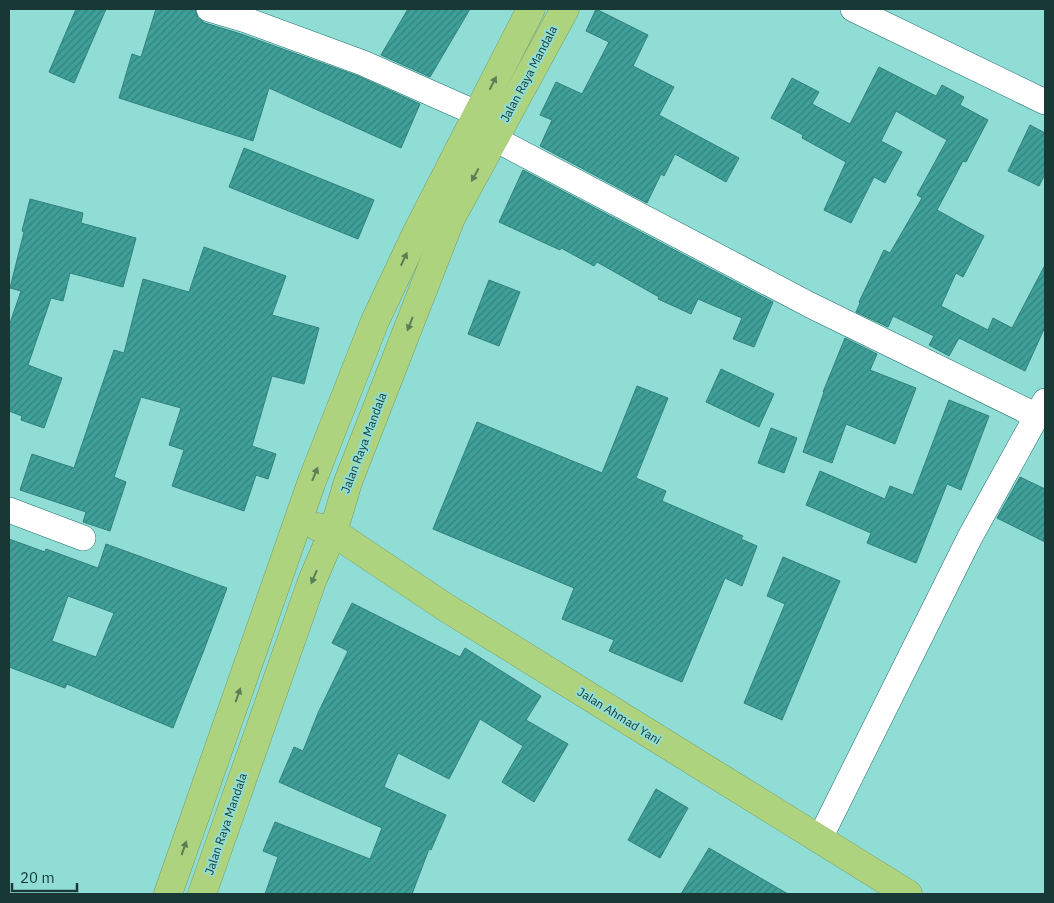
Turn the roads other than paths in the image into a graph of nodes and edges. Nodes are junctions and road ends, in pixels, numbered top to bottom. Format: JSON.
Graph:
{"nodes":[{"id":1,"x":209,"y":9,"type":"edge"},
{"id":2,"x":531,"y":9,"type":"edge"},
{"id":3,"x":565,"y":9,"type":"edge"},
{"id":4,"x":853,"y":9,"type":"edge"},
{"id":5,"x":1045,"y":102,"type":"edge"},
{"id":6,"x":478,"y":114,"type":"junction"},
{"id":7,"x":494,"y":139,"type":"junction"},
{"id":8,"x":1041,"y":409,"type":"edge"},
{"id":9,"x":9,"y":510,"type":"edge"},
{"id":10,"x":299,"y":520,"type":"junction"},
{"id":11,"x":333,"y":532,"type":"junction"},
{"id":12,"x":83,"y":538,"type":"dead end"},
{"id":13,"x":819,"y":840,"type":"junction"},
{"id":14,"x":168,"y":894,"type":"edge"},
{"id":15,"x":202,"y":894,"type":"edge"},
{"id":16,"x":908,"y":894,"type":"edge"}],
"edges":[{"from":1,"to":6,"type":"street"},
{"from":6,"to":2,"type":"highway","one_way":true},
{"from":3,"to":7,"type":"highway","name":"Jalan Raya Mandala"},
{"from":4,"to":5,"type":"street"},
{"from":10,"to":6,"type":"highway","one_way":true},
{"from":7,"to":8,"type":"street"},
{"from":7,"to":11,"type":"highway","name":"Jalan Raya Mandala","one_way":true},
{"from":8,"to":13,"type":"street"},
{"from":9,"to":12,"type":"street"},
{"from":10,"to":11,"type":"highway","name":"Jalan Ahmad Yani"},
{"from":14,"to":10,"type":"highway","one_way":true},
{"from":11,"to":13,"type":"highway","name":"Jalan Ahmad Yani"},
{"from":11,"to":15,"type":"highway","name":"Jalan Raya Mandala","one_way":true},
{"from":13,"to":16,"type":"highway","name":"Jalan Ahmad Yani"}]}
